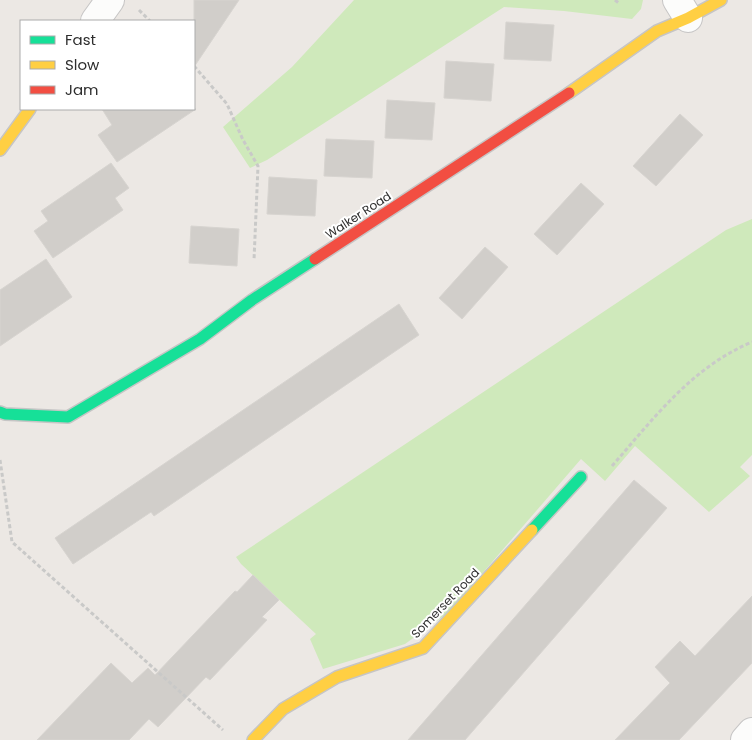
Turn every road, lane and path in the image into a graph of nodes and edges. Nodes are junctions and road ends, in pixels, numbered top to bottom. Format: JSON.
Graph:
{"nodes":[{"id":1,"x":110,"y":0,"type":"edge"},
{"id":2,"x":615,"y":0,"type":"edge"},
{"id":3,"x":721,"y":0,"type":"edge"},
{"id":4,"x":620,"y":4,"type":"dead end"},
{"id":5,"x":683,"y":9,"type":"edge"},
{"id":6,"x":96,"y":20,"type":"edge"},
{"id":7,"x":195,"y":67,"type":"edge"},
{"id":8,"x":29,"y":110,"type":"edge"},
{"id":9,"x":0,"y":150,"type":"edge"},
{"id":10,"x":252,"y":300,"type":"junction"},
{"id":11,"x":752,"y":342,"type":"edge"},
{"id":12,"x":0,"y":412,"type":"edge"},
{"id":13,"x":0,"y":460,"type":"edge"},
{"id":14,"x":581,"y":477,"type":"joint"},
{"id":15,"x":752,"y":732,"type":"edge"},
{"id":16,"x":227,"y":733,"type":"dead end"},
{"id":17,"x":253,"y":740,"type":"edge"},
{"id":18,"x":745,"y":740,"type":"edge"}],
"edges":[{"from":1,"to":6,"type":"street"},
{"from":2,"to":4,"type":"path"},
{"from":3,"to":5,"type":"street","name":"Walker Road"},
{"from":5,"to":10,"type":"street","name":"Walker Road"},
{"from":7,"to":10,"type":"path"},
{"from":8,"to":9,"type":"street"},
{"from":10,"to":12,"type":"street","name":"Walker Road"},
{"from":11,"to":14,"type":"path"},
{"from":13,"to":16,"type":"path"},
{"from":14,"to":17,"type":"street","name":"Somerset Road"},
{"from":15,"to":18,"type":"street"}]}
